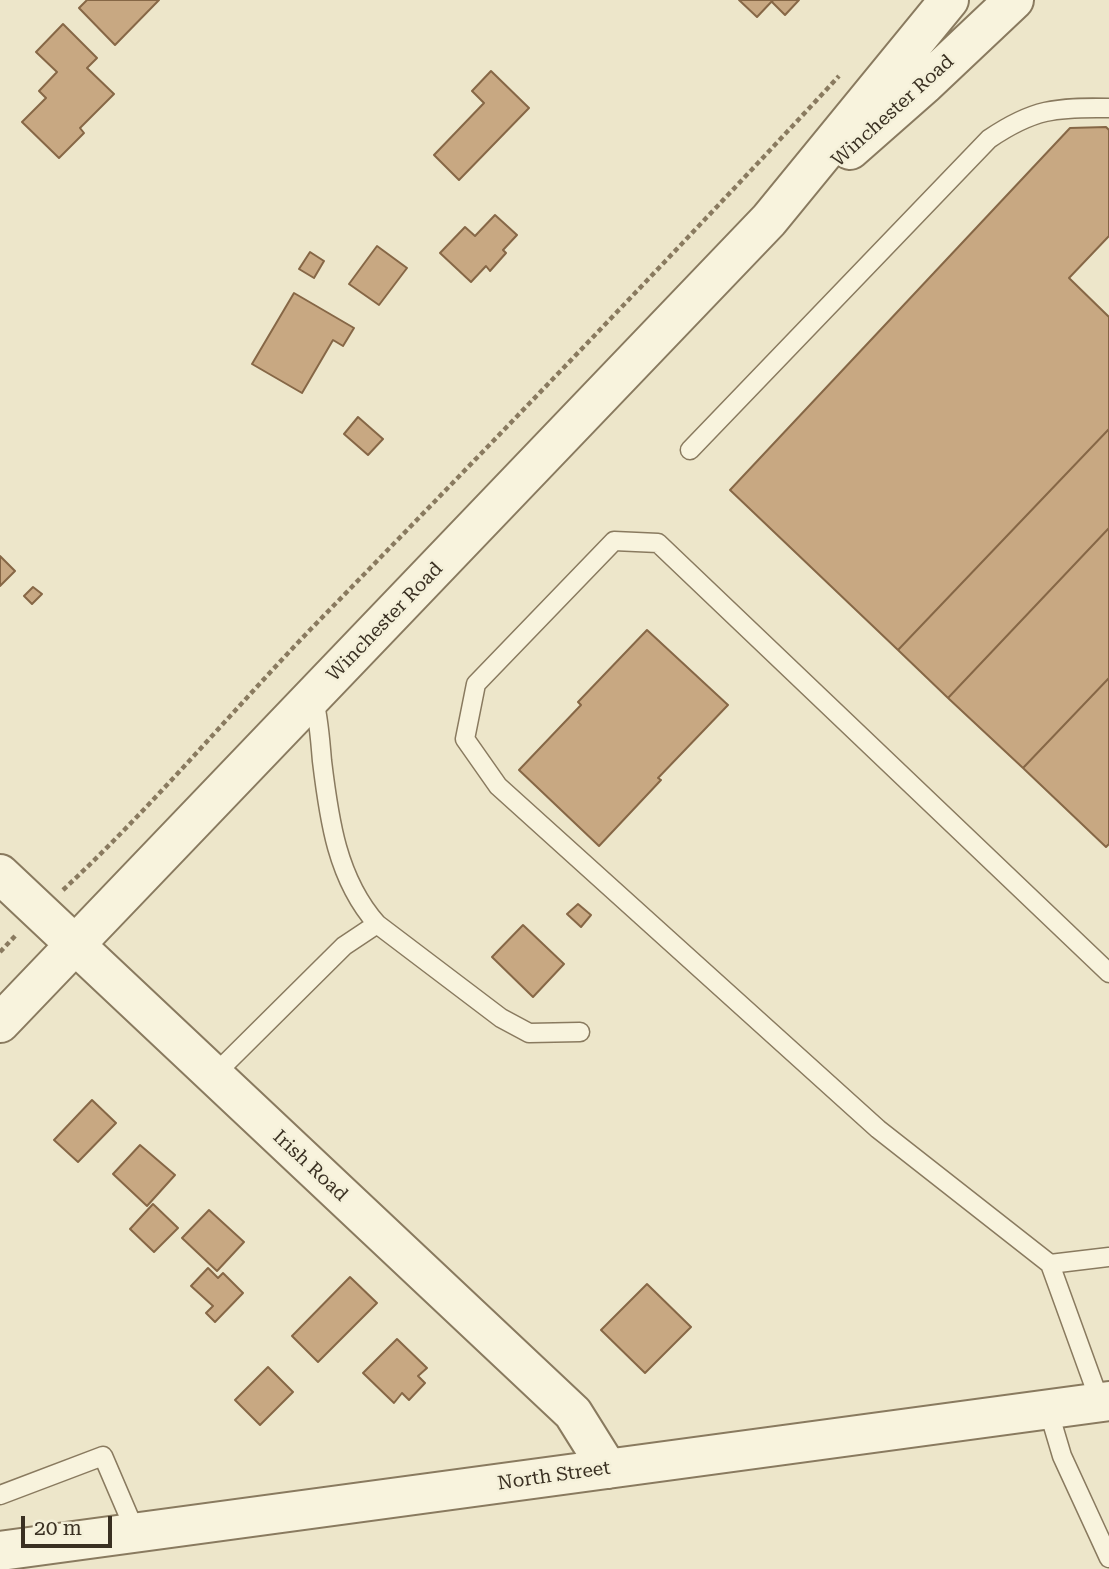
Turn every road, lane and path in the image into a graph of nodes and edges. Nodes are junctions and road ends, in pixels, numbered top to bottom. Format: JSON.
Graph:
{"nodes":[{"id":1,"x":949,"y":0,"type":"edge"},
{"id":2,"x":1014,"y":0,"type":"edge"},
{"id":3,"x":847,"y":67,"type":"dead end"},
{"id":4,"x":1109,"y":108,"type":"edge"},
{"id":5,"x":769,"y":220,"type":"junction"},
{"id":6,"x":690,"y":450,"type":"dead end"},
{"id":7,"x":313,"y":696,"type":"junction"},
{"id":8,"x":0,"y":874,"type":"edge"},
{"id":9,"x":40,"y":911,"type":"junction"},
{"id":10,"x":377,"y":924,"type":"junction"},
{"id":11,"x":76,"y":945,"type":"junction"},
{"id":12,"x":0,"y":952,"type":"edge"},
{"id":13,"x":1109,"y":973,"type":"edge"},
{"id":14,"x":0,"y":1023,"type":"edge"},
{"id":15,"x":580,"y":1032,"type":"dead end"},
{"id":16,"x":214,"y":1075,"type":"junction"},
{"id":17,"x":1109,"y":1257,"type":"edge"},
{"id":18,"x":1050,"y":1264,"type":"junction"},
{"id":19,"x":1104,"y":1401,"type":"edge"},
{"id":20,"x":1048,"y":1409,"type":"junction"},
{"id":21,"x":608,"y":1469,"type":"junction"},
{"id":22,"x":0,"y":1495,"type":"edge"},
{"id":23,"x":136,"y":1533,"type":"junction"},
{"id":24,"x":0,"y":1551,"type":"edge"},
{"id":25,"x":1109,"y":1558,"type":"edge"}],
"edges":[{"from":1,"to":5,"type":"street","name":"Winchester Road"},
{"from":2,"to":5,"type":"street","name":"Winchester Road"},
{"from":3,"to":9,"type":"path"},
{"from":4,"to":6,"type":"lane"},
{"from":5,"to":7,"type":"street","name":"Winchester Road"},
{"from":7,"to":10,"type":"lane"},
{"from":7,"to":11,"type":"street","name":"Winchester Road"},
{"from":8,"to":9,"type":"street","name":"Irish Road"},
{"from":9,"to":11,"type":"street","name":"Irish Road"},
{"from":9,"to":12,"type":"path"},
{"from":10,"to":15,"type":"lane"},
{"from":10,"to":16,"type":"lane"},
{"from":11,"to":14,"type":"street","name":"Winchester Road"},
{"from":11,"to":16,"type":"street","name":"Irish Road"},
{"from":13,"to":18,"type":"lane"},
{"from":16,"to":21,"type":"street","name":"Irish Road"},
{"from":17,"to":18,"type":"lane"},
{"from":18,"to":19,"type":"lane"},
{"from":19,"to":20,"type":"street","name":"North Street"},
{"from":20,"to":21,"type":"street","name":"North Street"},
{"from":20,"to":25,"type":"lane"},
{"from":21,"to":23,"type":"street","name":"North Street"},
{"from":22,"to":23,"type":"lane"},
{"from":23,"to":24,"type":"street","name":"North Street"}]}
